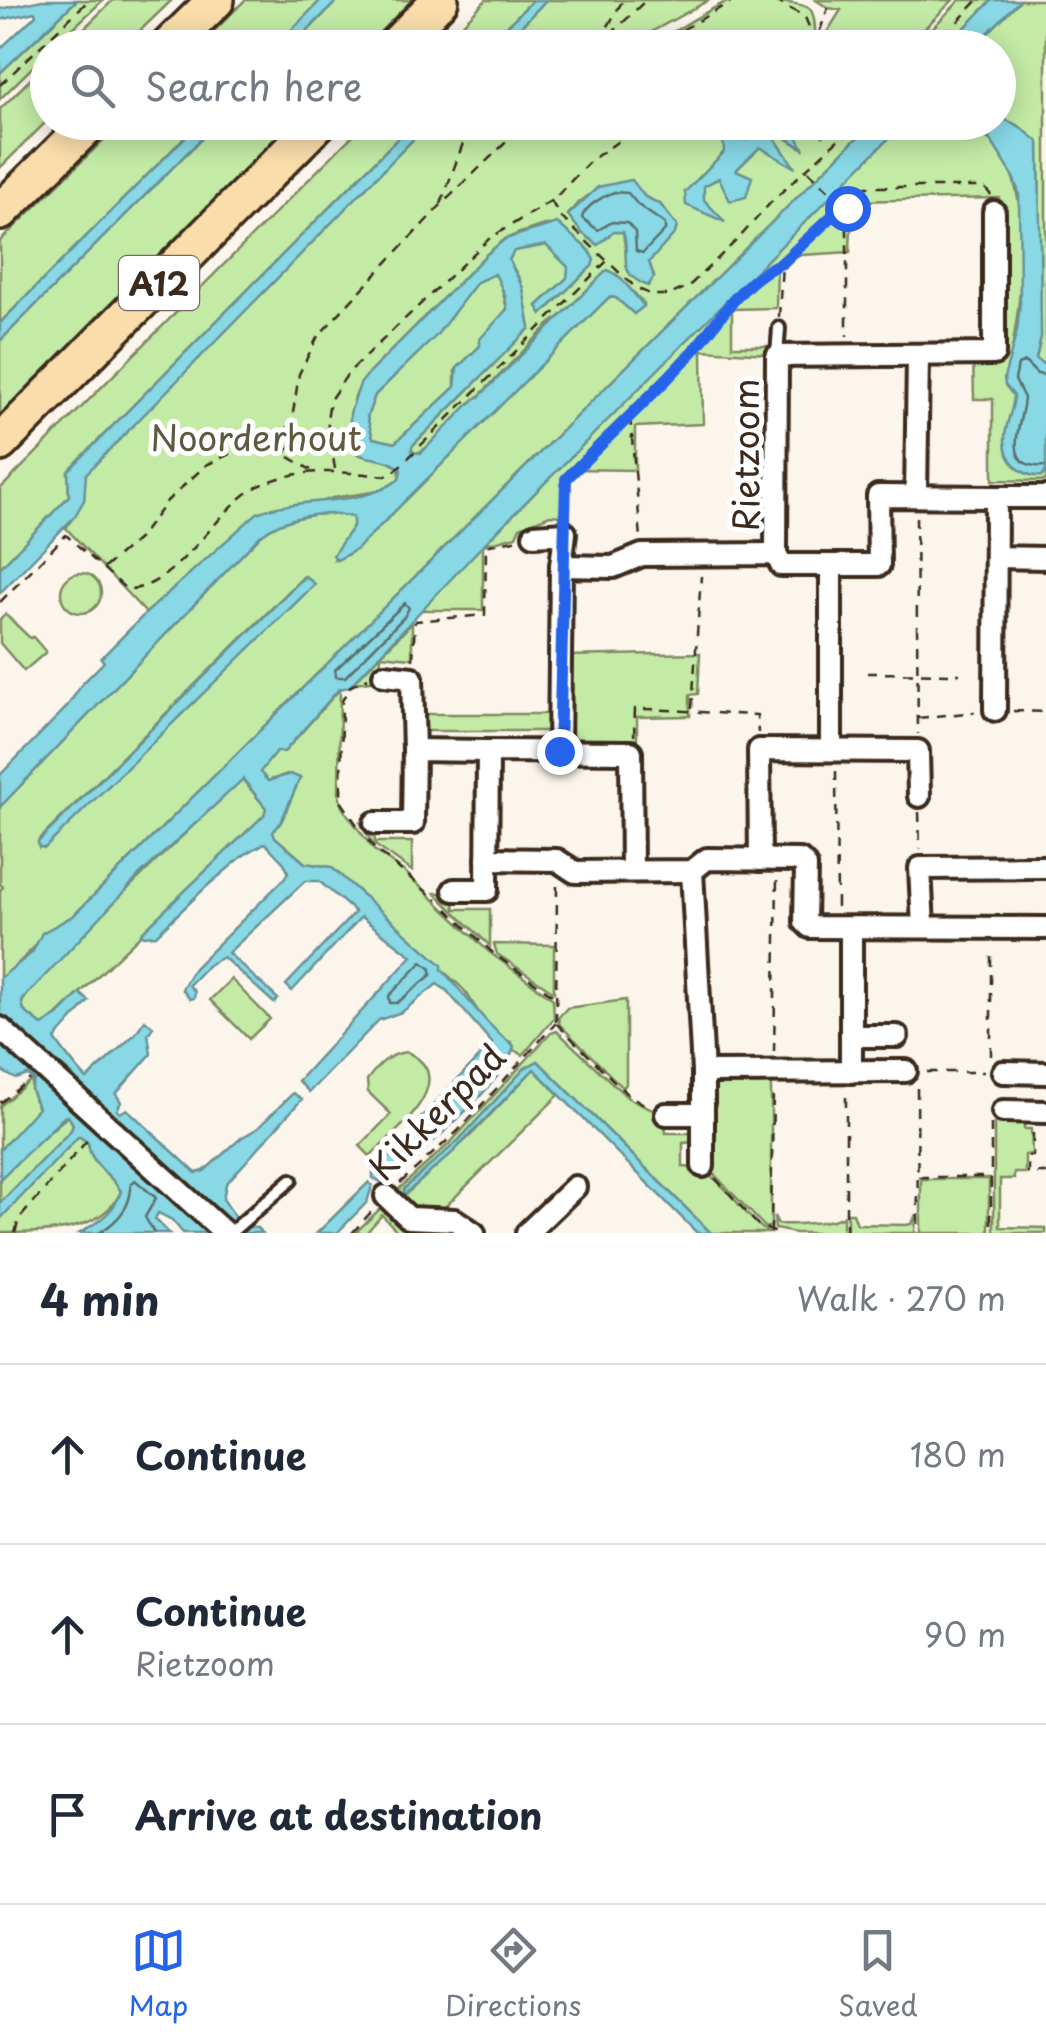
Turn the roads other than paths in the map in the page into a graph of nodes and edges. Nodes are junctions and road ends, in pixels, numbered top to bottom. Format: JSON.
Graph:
{"nodes":[{"id":1,"x":216,"y":0,"type":"edge"},
{"id":2,"x":440,"y":0,"type":"edge"},
{"id":3,"x":186,"y":30,"type":"edge"},
{"id":4,"x":411,"y":30,"type":"edge"},
{"id":5,"x":73,"y":140,"type":"edge"},
{"id":6,"x":300,"y":140,"type":"edge"},
{"id":7,"x":0,"y":212,"type":"edge"},
{"id":8,"x":994,"y":212,"type":"road end"},
{"id":9,"x":779,"y":328,"type":"road end"},
{"id":10,"x":777,"y":356,"type":"junction"},
{"id":11,"x":918,"y":356,"type":"junction"},
{"id":12,"x":0,"y":444,"type":"edge"},
{"id":13,"x":916,"y":496,"type":"junction"},
{"id":14,"x":1046,"y":497,"type":"edge"},
{"id":15,"x":996,"y":498,"type":"junction"},
{"id":16,"x":534,"y":535,"type":"road end"},
{"id":17,"x":776,"y":554,"type":"junction"},
{"id":18,"x":997,"y":557,"type":"junction"},
{"id":19,"x":1046,"y":558,"type":"edge"},
{"id":20,"x":562,"y":566,"type":"junction"},
{"id":21,"x":831,"y":566,"type":"junction"},
{"id":22,"x":384,"y":676,"type":"road end"},
{"id":23,"x":995,"y":710,"type":"road end"},
{"id":24,"x":834,"y":749,"type":"junction"},
{"id":25,"x":414,"y":750,"type":"junction"},
{"id":26,"x":488,"y":750,"type":"junction"},
{"id":27,"x":559,"y":751,"type":"junction"},
{"id":28,"x":919,"y":796,"type":"road end"},
{"id":29,"x":375,"y":823,"type":"dead end"},
{"id":30,"x":488,"y":860,"type":"junction"},
{"id":31,"x":769,"y":860,"type":"junction"},
{"id":32,"x":1046,"y":867,"type":"edge"},
{"id":33,"x":632,"y":870,"type":"junction"},
{"id":34,"x":692,"y":871,"type":"junction"},
{"id":35,"x":454,"y":890,"type":"dead end"},
{"id":36,"x":922,"y":927,"type":"junction"},
{"id":37,"x":844,"y":928,"type":"junction"},
{"id":38,"x":1046,"y":928,"type":"edge"},
{"id":39,"x":0,"y":1028,"type":"edge"},
{"id":40,"x":851,"y":1036,"type":"junction"},
{"id":41,"x":898,"y":1036,"type":"dead end"},
{"id":42,"x":912,"y":1071,"type":"road end"},
{"id":43,"x":703,"y":1072,"type":"junction"},
{"id":44,"x":848,"y":1072,"type":"junction"},
{"id":45,"x":1003,"y":1072,"type":"road end"},
{"id":46,"x":1046,"y":1073,"type":"edge"},
{"id":47,"x":1002,"y":1110,"type":"dead end"},
{"id":48,"x":1040,"y":1112,"type":"edge"},
{"id":49,"x":666,"y":1114,"type":"road end"},
{"id":50,"x":703,"y":1114,"type":"junction"},
{"id":51,"x":703,"y":1166,"type":"road end"},
{"id":52,"x":291,"y":1180,"type":"dead end"},
{"id":53,"x":574,"y":1187,"type":"dead end"},
{"id":54,"x":386,"y":1196,"type":"road end"},
{"id":55,"x":232,"y":1230,"type":"edge"},
{"id":56,"x":474,"y":1233,"type":"edge"},
{"id":57,"x":527,"y":1233,"type":"edge"}],
"edges":[{"from":1,"to":3,"type":"highway"},
{"from":2,"to":4,"type":"highway"},
{"from":5,"to":7,"type":"highway"},
{"from":6,"to":12,"type":"highway","number":"A12"},
{"from":8,"to":11,"type":"street","name":"Rietzoom"},
{"from":9,"to":10,"type":"lane","name":"Rietzoom"},
{"from":10,"to":11,"type":"street","name":"Rietzoom"},
{"from":10,"to":17,"type":"street","name":"Rietzoom"},
{"from":11,"to":13,"type":"street"},
{"from":13,"to":15,"type":"street","name":"Rietzoom"},
{"from":13,"to":21,"type":"street","name":"Rietzoom"},
{"from":14,"to":15,"type":"street","name":"Rietzoom"},
{"from":15,"to":18,"type":"street"},
{"from":16,"to":20,"type":"street"},
{"from":17,"to":20,"type":"street","name":"Rietzoom"},
{"from":17,"to":21,"type":"street","name":"Rietzoom"},
{"from":18,"to":19,"type":"street"},
{"from":18,"to":23,"type":"street"},
{"from":20,"to":27,"type":"street"},
{"from":21,"to":24,"type":"street"},
{"from":22,"to":25,"type":"street"},
{"from":24,"to":28,"type":"street"},
{"from":24,"to":31,"type":"street"},
{"from":25,"to":26,"type":"street"},
{"from":25,"to":29,"type":"street"},
{"from":26,"to":27,"type":"street"},
{"from":26,"to":30,"type":"street"},
{"from":27,"to":33,"type":"street"},
{"from":30,"to":33,"type":"street"},
{"from":30,"to":35,"type":"street"},
{"from":31,"to":34,"type":"street"},
{"from":31,"to":37,"type":"street"},
{"from":32,"to":36,"type":"street"},
{"from":33,"to":34,"type":"street"},
{"from":34,"to":43,"type":"street"},
{"from":36,"to":37,"type":"street"},
{"from":36,"to":38,"type":"street"},
{"from":37,"to":40,"type":"street"},
{"from":39,"to":55,"type":"street"},
{"from":40,"to":41,"type":"street"},
{"from":40,"to":44,"type":"street"},
{"from":42,"to":44,"type":"street"},
{"from":43,"to":44,"type":"street"},
{"from":43,"to":50,"type":"street"},
{"from":45,"to":46,"type":"street"},
{"from":47,"to":48,"type":"street"},
{"from":49,"to":50,"type":"street"},
{"from":50,"to":51,"type":"street"},
{"from":52,"to":55,"type":"lane"},
{"from":53,"to":57,"type":"street"},
{"from":54,"to":56,"type":"street"}]}
